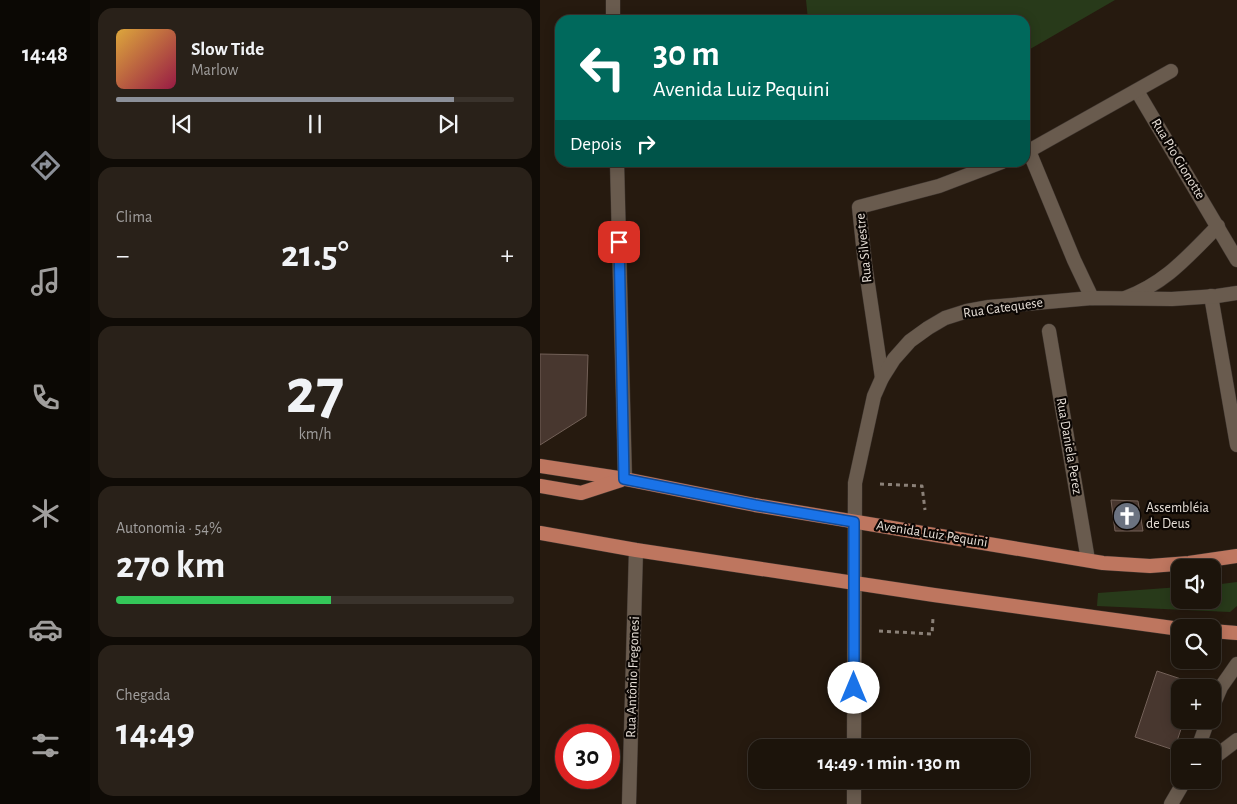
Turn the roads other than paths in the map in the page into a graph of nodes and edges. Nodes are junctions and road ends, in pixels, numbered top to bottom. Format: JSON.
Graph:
{"nodes":[{"id":1,"x":613,"y":0,"type":"edge"},
{"id":2,"x":613,"y":15,"type":"edge"},
{"id":3,"x":1171,"y":71,"type":"dead end"},
{"id":4,"x":1137,"y":91,"type":"junction"},
{"id":5,"x":1030,"y":150,"type":"edge"},
{"id":6,"x":1030,"y":159,"type":"edge"},
{"id":7,"x":617,"y":167,"type":"edge"},
{"id":8,"x":989,"y":167,"type":"edge"},
{"id":9,"x":1218,"y":226,"type":"junction"},
{"id":10,"x":1237,"y":260,"type":"edge"},
{"id":11,"x":1237,"y":292,"type":"edge"},
{"id":12,"x":1211,"y":296,"type":"junction"},
{"id":13,"x":1092,"y":298,"type":"junction"},
{"id":14,"x":1122,"y":299,"type":"junction"},
{"id":15,"x":1049,"y":331,"type":"dead end"},
{"id":16,"x":882,"y":378,"type":"junction"},
{"id":17,"x":1237,"y":444,"type":"edge"},
{"id":18,"x":540,"y":466,"type":"edge"},
{"id":19,"x":624,"y":479,"type":"junction"},
{"id":20,"x":540,"y":486,"type":"edge"},
{"id":21,"x":854,"y":522,"type":"junction"},
{"id":22,"x":540,"y":533,"type":"edge"},
{"id":23,"x":636,"y":550,"type":"junction"},
{"id":24,"x":1237,"y":556,"type":"edge"},
{"id":25,"x":1088,"y":560,"type":"junction"},
{"id":26,"x":855,"y":583,"type":"junction"},
{"id":27,"x":1171,"y":628,"type":"edge"},
{"id":28,"x":1221,"y":632,"type":"edge"},
{"id":29,"x":1237,"y":633,"type":"edge"},
{"id":30,"x":1237,"y":664,"type":"edge"},
{"id":31,"x":1221,"y":687,"type":"edge"},
{"id":32,"x":854,"y":739,"type":"edge"},
{"id":33,"x":1237,"y":740,"type":"edge"},
{"id":34,"x":1221,"y":752,"type":"edge"},
{"id":35,"x":854,"y":789,"type":"edge"},
{"id":36,"x":1180,"y":789,"type":"edge"},
{"id":37,"x":630,"y":804,"type":"edge"},
{"id":38,"x":854,"y":804,"type":"edge"},
{"id":39,"x":1171,"y":804,"type":"edge"}],
"edges":[{"from":1,"to":2,"type":"street"},
{"from":3,"to":4,"type":"street"},
{"from":4,"to":5,"type":"street"},
{"from":4,"to":9,"type":"street","name":"Rua Pio Gionotte"},
{"from":6,"to":13,"type":"street"},
{"from":7,"to":19,"type":"street"},
{"from":8,"to":16,"type":"street","name":"Rua Silvestre"},
{"from":9,"to":10,"type":"street","name":"Rua Pio Gionotte"},
{"from":9,"to":14,"type":"street"},
{"from":11,"to":12,"type":"street","name":"Rua Catequese"},
{"from":12,"to":14,"type":"street","name":"Rua Catequese"},
{"from":12,"to":17,"type":"street"},
{"from":13,"to":14,"type":"street","name":"Rua Catequese"},
{"from":13,"to":16,"type":"street","name":"Rua Catequese"},
{"from":15,"to":25,"type":"street","name":"Rua Daniela Perez"},
{"from":16,"to":21,"type":"street","name":"Rua Catequese"},
{"from":18,"to":19,"type":"main road","name":"Avenida Luiz Pequini"},
{"from":19,"to":20,"type":"main road"},
{"from":19,"to":21,"type":"main road","name":"Avenida Luiz Pequini"},
{"from":21,"to":25,"type":"main road","name":"Avenida Luiz Pequini"},
{"from":21,"to":26,"type":"street","name":"Rua Catequese"},
{"from":22,"to":23,"type":"main road"},
{"from":23,"to":26,"type":"main road"},
{"from":23,"to":37,"type":"street","name":"Rua Antônio Fregonesi"},
{"from":24,"to":25,"type":"main road","name":"Avenida Luiz Pequini"},
{"from":26,"to":27,"type":"main road"},
{"from":26,"to":32,"type":"street","name":"Rua Catequese"},
{"from":28,"to":29,"type":"main road"},
{"from":30,"to":31,"type":"street"},
{"from":33,"to":34,"type":"street"},
{"from":35,"to":38,"type":"street"},
{"from":36,"to":39,"type":"street"}]}
